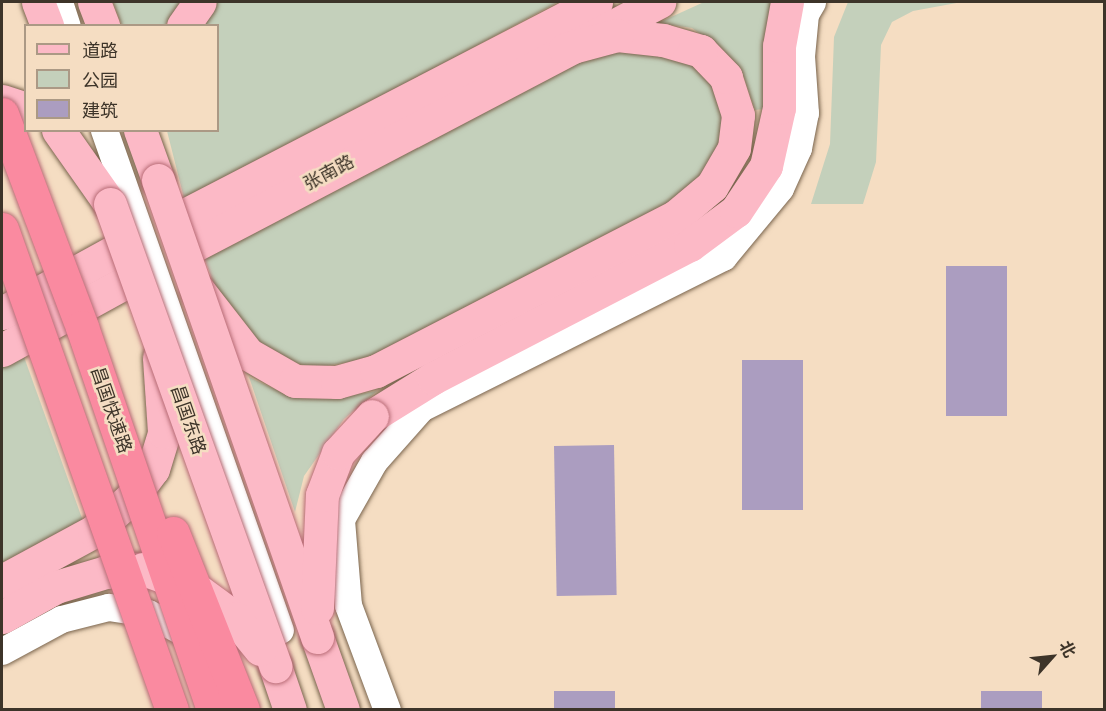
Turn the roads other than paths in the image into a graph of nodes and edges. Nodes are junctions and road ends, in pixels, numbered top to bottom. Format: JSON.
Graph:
{"nodes":[{"id":1,"x":38,"y":2,"type":"edge"},
{"id":2,"x":59,"y":2,"type":"edge"},
{"id":3,"x":77,"y":2,"type":"edge"},
{"id":4,"x":94,"y":2,"type":"edge"},
{"id":5,"x":200,"y":2,"type":"edge"},
{"id":6,"x":582,"y":2,"type":"edge"},
{"id":7,"x":596,"y":2,"type":"edge"},
{"id":8,"x":659,"y":2,"type":"edge"},
{"id":9,"x":787,"y":2,"type":"edge"},
{"id":10,"x":812,"y":2,"type":"edge"},
{"id":11,"x":46,"y":24,"type":"edge"},
{"id":12,"x":66,"y":24,"type":"edge"},
{"id":13,"x":85,"y":24,"type":"edge"},
{"id":14,"x":102,"y":24,"type":"edge"},
{"id":15,"x":184,"y":24,"type":"edge"},
{"id":16,"x":559,"y":36,"type":"junction"},
{"id":17,"x":2,"y":101,"type":"edge"},
{"id":18,"x":24,"y":108,"type":"edge"},
{"id":19,"x":2,"y":114,"type":"edge"},
{"id":20,"x":59,"y":132,"type":"edge"},
{"id":21,"x":85,"y":132,"type":"edge"},
{"id":22,"x":105,"y":132,"type":"edge"},
{"id":23,"x":123,"y":132,"type":"edge"},
{"id":24,"x":141,"y":132,"type":"edge"},
{"id":25,"x":155,"y":132,"type":"edge"},
{"id":26,"x":158,"y":180,"type":"junction"},
{"id":27,"x":110,"y":204,"type":"junction"},
{"id":28,"x":2,"y":229,"type":"edge"},
{"id":29,"x":191,"y":229,"type":"junction"},
{"id":30,"x":196,"y":288,"type":"junction"},
{"id":31,"x":148,"y":308,"type":"junction"},
{"id":32,"x":2,"y":313,"type":"edge"},
{"id":33,"x":82,"y":327,"type":"junction"},
{"id":34,"x":2,"y":350,"type":"edge"},
{"id":35,"x":112,"y":537,"type":"junction"},
{"id":36,"x":185,"y":559,"type":"junction"},
{"id":37,"x":48,"y":574,"type":"junction"},
{"id":38,"x":2,"y":582,"type":"edge"},
{"id":39,"x":348,"y":605,"type":"junction"},
{"id":40,"x":2,"y":617,"type":"edge"},
{"id":41,"x":298,"y":633,"type":"junction"},
{"id":42,"x":2,"y":651,"type":"edge"},
{"id":43,"x":275,"y":666,"type":"junction"},
{"id":44,"x":225,"y":674,"type":"junction"},
{"id":45,"x":150,"y":710,"type":"edge"},
{"id":46,"x":172,"y":710,"type":"edge"},
{"id":47,"x":213,"y":710,"type":"edge"},
{"id":48,"x":238,"y":710,"type":"edge"},
{"id":49,"x":243,"y":710,"type":"edge"},
{"id":50,"x":257,"y":710,"type":"edge"},
{"id":51,"x":290,"y":710,"type":"edge"},
{"id":52,"x":342,"y":710,"type":"edge"},
{"id":53,"x":387,"y":710,"type":"edge"}],
"edges":[{"from":1,"to":11,"type":"main road"},
{"from":2,"to":12,"type":"lane"},
{"from":3,"to":13,"type":"lane"},
{"from":4,"to":14,"type":"main road"},
{"from":5,"to":15,"type":"main road"},
{"from":6,"to":16,"type":"main road"},
{"from":7,"to":16,"type":"main road","name":"张南路"},
{"from":8,"to":16,"type":"main road","name":"张南路"},
{"from":9,"to":41,"type":"main road","bridge":true},
{"from":10,"to":39,"type":"lane"},
{"from":16,"to":29,"type":"main road","name":"张南路"},
{"from":16,"to":30,"type":"main road"},
{"from":17,"to":18,"type":"main road"},
{"from":19,"to":33,"type":"highway","name":"昌国快速路","bridge":true},
{"from":20,"to":27,"type":"main road"},
{"from":21,"to":27,"type":"main road","name":"昌国东路"},
{"from":22,"to":41,"type":"lane"},
{"from":23,"to":41,"type":"lane"},
{"from":24,"to":26,"type":"main road"},
{"from":25,"to":26,"type":"main road"},
{"from":26,"to":30,"type":"main road","bridge":true},
{"from":27,"to":31,"type":"main road","name":"昌国东路","bridge":true},
{"from":28,"to":35,"type":"highway","bridge":true},
{"from":29,"to":32,"type":"main road","name":"张南路","bridge":true},
{"from":29,"to":34,"type":"main road","name":"张南路","bridge":true},
{"from":30,"to":41,"type":"main road","bridge":true},
{"from":31,"to":37,"type":"main road","bridge":true},
{"from":31,"to":43,"type":"main road","name":"昌国东路","bridge":true},
{"from":33,"to":36,"type":"highway","bridge":true},
{"from":33,"to":47,"type":"highway","name":"昌国快速路","bridge":true},
{"from":35,"to":45,"type":"highway","bridge":true},
{"from":35,"to":46,"type":"highway","bridge":true},
{"from":36,"to":49,"type":"highway","bridge":true},
{"from":36,"to":50,"type":"highway","bridge":true},
{"from":37,"to":38,"type":"main road"},
{"from":37,"to":40,"type":"main road"},
{"from":37,"to":43,"type":"main road","bridge":true},
{"from":39,"to":41,"type":"lane"},
{"from":39,"to":53,"type":"lane"},
{"from":41,"to":44,"type":"lane"},
{"from":41,"to":52,"type":"main road"},
{"from":42,"to":44,"type":"lane"},
{"from":43,"to":51,"type":"main road","name":"昌国东路"},
{"from":44,"to":48,"type":"lane"}]}
